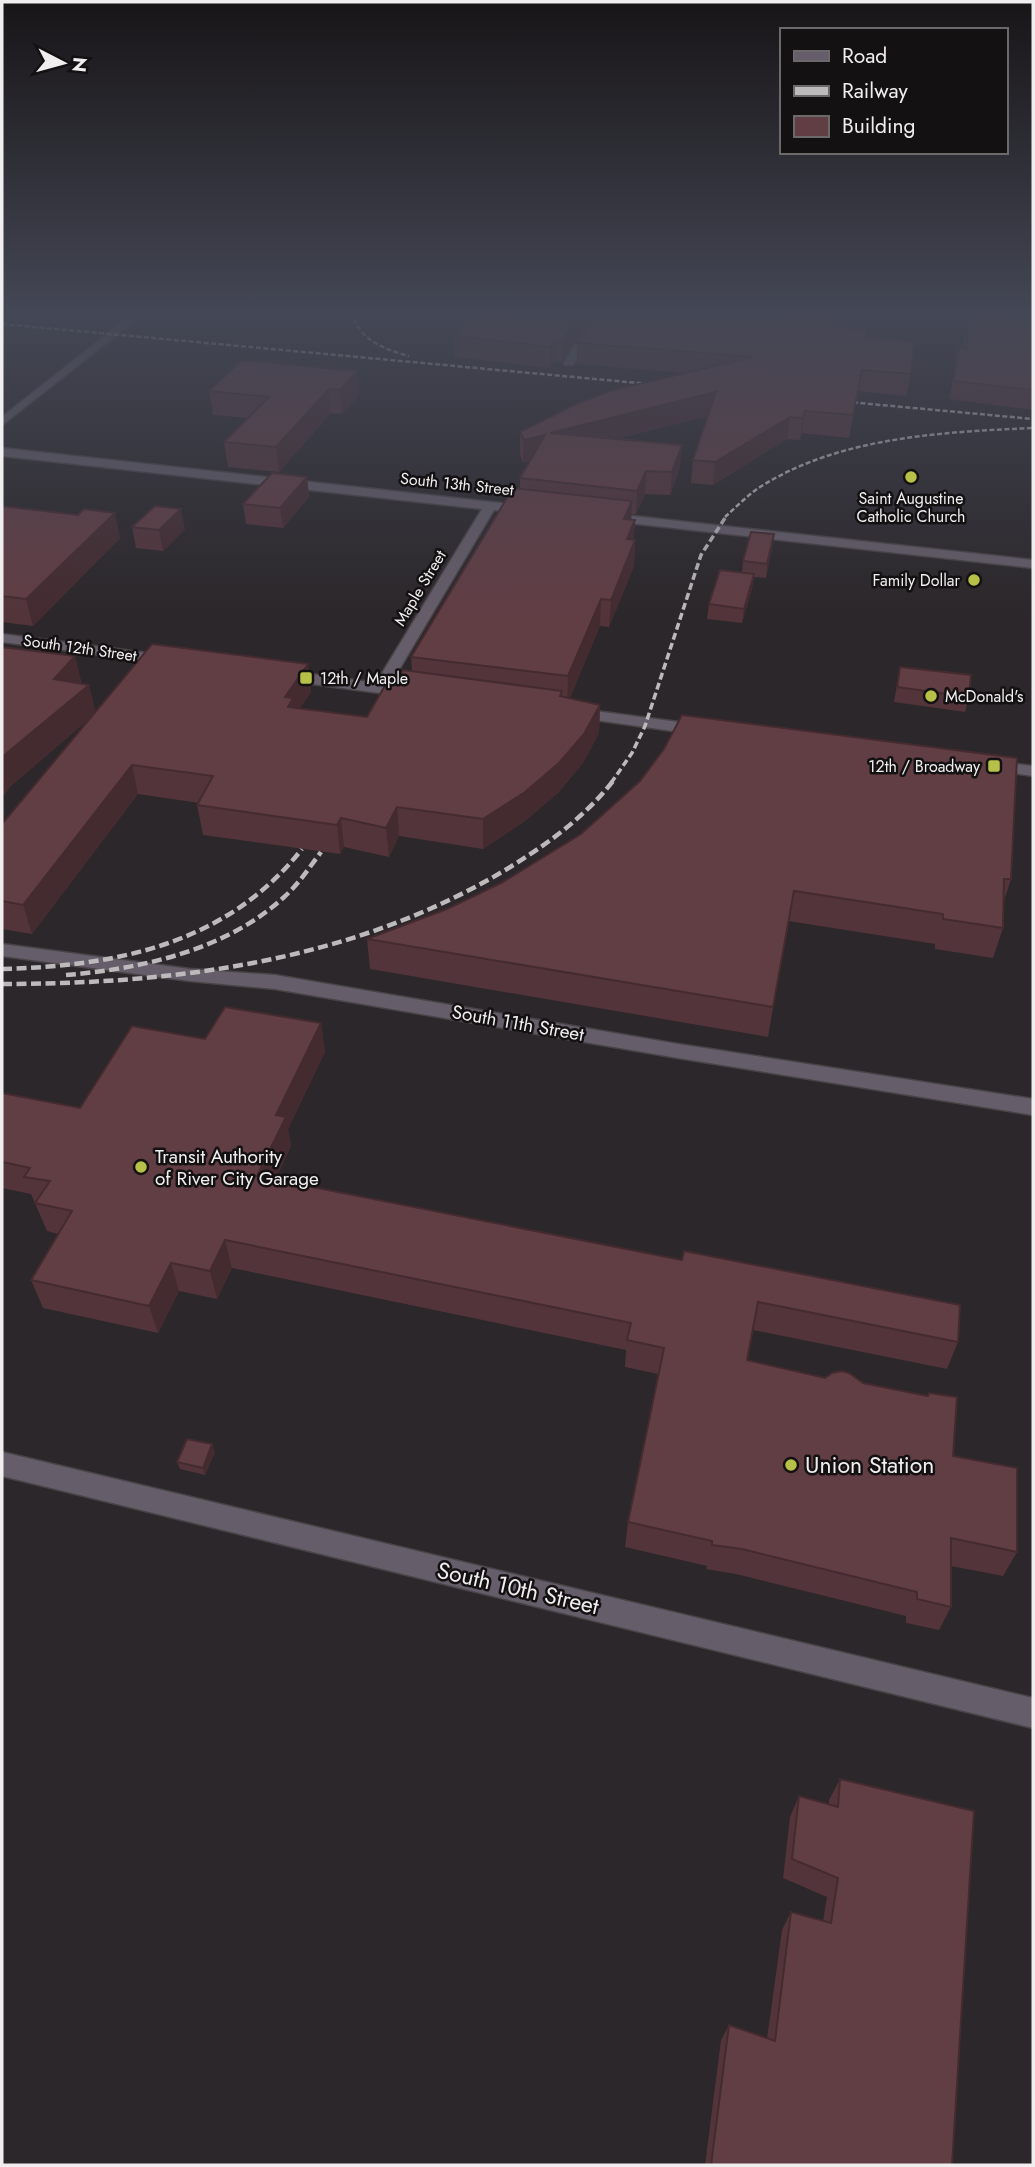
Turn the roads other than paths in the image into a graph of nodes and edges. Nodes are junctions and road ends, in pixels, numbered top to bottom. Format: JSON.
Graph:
{"nodes":[{"id":1,"x":2,"y":452,"type":"edge"},
{"id":2,"x":490,"y":506,"type":"junction"},
{"id":3,"x":545,"y":511,"type":"edge"},
{"id":4,"x":586,"y":516,"type":"edge"},
{"id":5,"x":1033,"y":564,"type":"edge"},
{"id":6,"x":2,"y":638,"type":"edge"},
{"id":7,"x":181,"y":662,"type":"edge"},
{"id":8,"x":264,"y":672,"type":"edge"},
{"id":9,"x":380,"y":688,"type":"junction"},
{"id":10,"x":419,"y":693,"type":"edge"},
{"id":11,"x":551,"y":710,"type":"edge"},
{"id":12,"x":718,"y":732,"type":"edge"},
{"id":13,"x":968,"y":763,"type":"edge"},
{"id":14,"x":1033,"y":771,"type":"edge"},
{"id":15,"x":2,"y":950,"type":"edge"},
{"id":16,"x":1033,"y":1107,"type":"edge"},
{"id":17,"x":2,"y":1464,"type":"edge"},
{"id":18,"x":1033,"y":1713,"type":"edge"}],
"edges":[{"from":1,"to":2,"type":"street","name":"South 13th Street"},
{"from":2,"to":3,"type":"street","name":"South 13th Street"},
{"from":2,"to":9,"type":"street","name":"Maple Street"},
{"from":4,"to":5,"type":"street"},
{"from":6,"to":7,"type":"street","name":"South 12th Street"},
{"from":8,"to":9,"type":"street"},
{"from":9,"to":10,"type":"street"},
{"from":11,"to":12,"type":"street"},
{"from":13,"to":14,"type":"street"},
{"from":15,"to":16,"type":"street","name":"South 11th Street"},
{"from":17,"to":18,"type":"street","name":"South 10th Street"}]}
